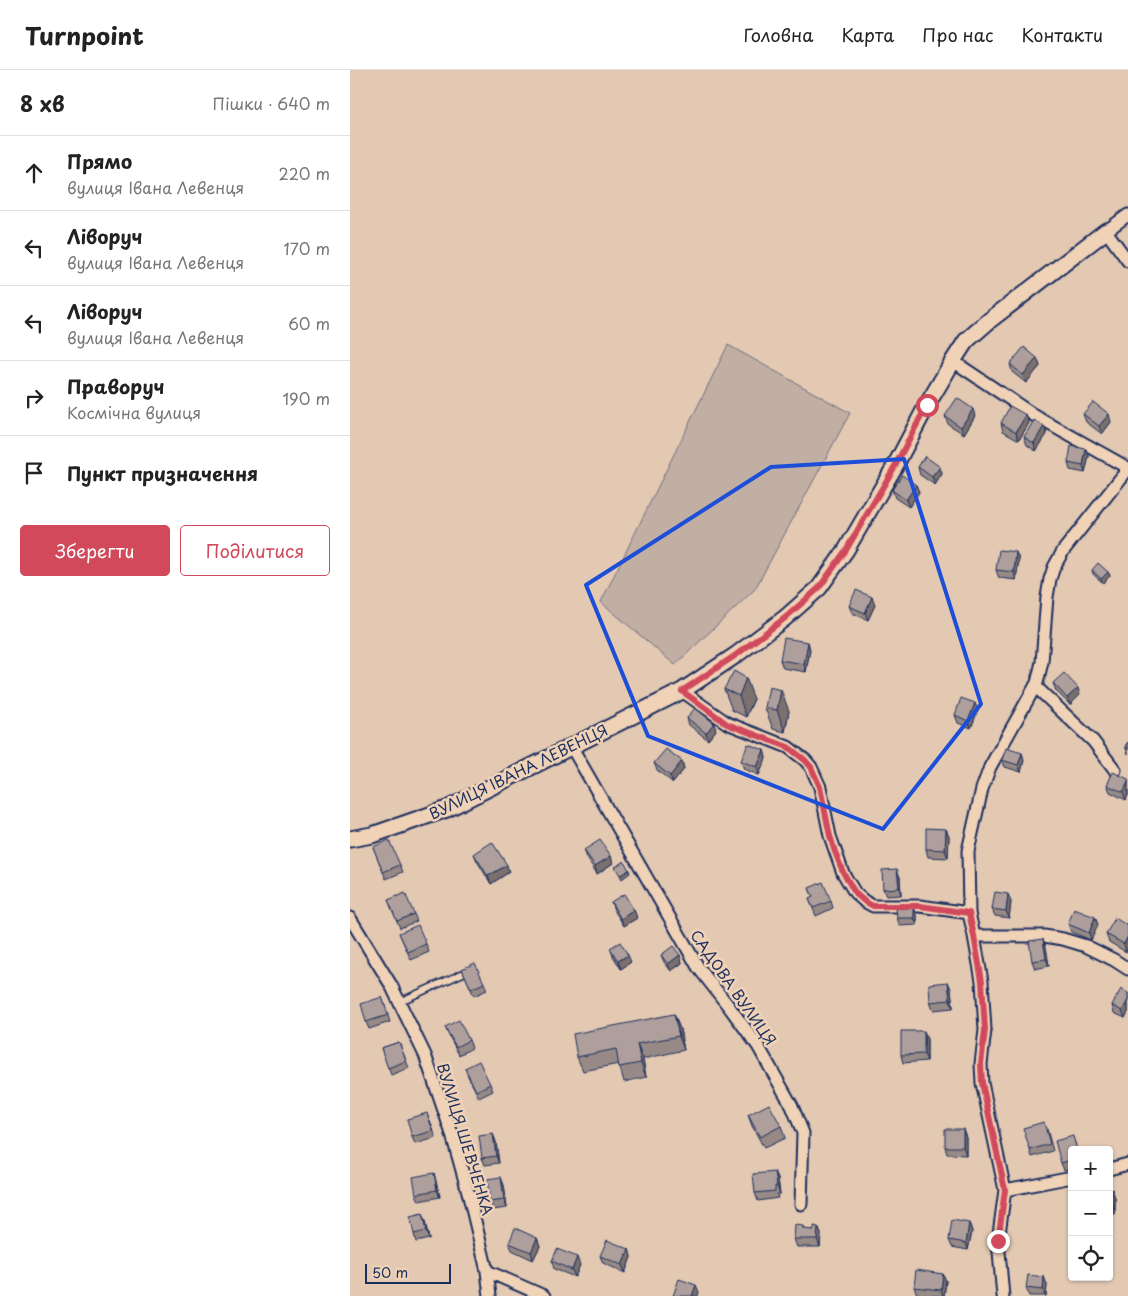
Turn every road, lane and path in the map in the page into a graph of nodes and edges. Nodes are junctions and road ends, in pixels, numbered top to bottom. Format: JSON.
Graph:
{"nodes":[{"id":1,"x":1128,"y":215,"type":"edge"},
{"id":2,"x":1106,"y":231,"type":"junction"},
{"id":3,"x":1128,"y":261,"type":"edge"},
{"id":4,"x":953,"y":361,"type":"junction"},
{"id":5,"x":1128,"y":469,"type":"edge"},
{"id":6,"x":1035,"y":686,"type":"junction"},
{"id":7,"x":682,"y":691,"type":"junction"},
{"id":8,"x":571,"y":746,"type":"junction"},
{"id":9,"x":1115,"y":770,"type":"dead end"},
{"id":10,"x":350,"y":839,"type":"edge"},
{"id":11,"x":969,"y":913,"type":"junction"},
{"id":12,"x":350,"y":918,"type":"edge"},
{"id":13,"x":974,"y":936,"type":"junction"},
{"id":14,"x":476,"y":967,"type":"edge"},
{"id":15,"x":1128,"y":969,"type":"edge"},
{"id":16,"x":399,"y":1002,"type":"junction"},
{"id":17,"x":1128,"y":1164,"type":"edge"},
{"id":18,"x":1113,"y":1168,"type":"edge"},
{"id":19,"x":1068,"y":1178,"type":"edge"},
{"id":20,"x":1005,"y":1190,"type":"junction"},
{"id":21,"x":801,"y":1204,"type":"dead end"},
{"id":22,"x":487,"y":1271,"type":"junction"},
{"id":23,"x":490,"y":1296,"type":"edge"},
{"id":24,"x":544,"y":1296,"type":"edge"},
{"id":25,"x":1003,"y":1296,"type":"edge"}],
"edges":[{"from":1,"to":2,"type":"street"},
{"from":2,"to":3,"type":"street"},
{"from":2,"to":4,"type":"street","name":"ВУЛИЦЯ ІВАНА ЛЕВЕНЦЯ"},
{"from":4,"to":5,"type":"street"},
{"from":4,"to":7,"type":"street","name":"ВУЛИЦЯ ІВАНА ЛЕВЕНЦЯ"},
{"from":5,"to":6,"type":"street"},
{"from":6,"to":9,"type":"street"},
{"from":6,"to":11,"type":"street"},
{"from":7,"to":8,"type":"street","name":"ВУЛИЦЯ ІВАНА ЛЕВЕНЦЯ"},
{"from":7,"to":11,"type":"street"},
{"from":8,"to":10,"type":"street","name":"ВУЛИЦЯ ІВАНА ЛЕВЕНЦЯ"},
{"from":8,"to":21,"type":"street","name":"САДОВА ВУЛИЦЯ"},
{"from":11,"to":13,"type":"street"},
{"from":12,"to":16,"type":"street","name":"ВУЛИЦЯ ШЕВЧЕНКА"},
{"from":13,"to":15,"type":"street"},
{"from":13,"to":20,"type":"street"},
{"from":14,"to":16,"type":"lane"},
{"from":16,"to":22,"type":"street","name":"ВУЛИЦЯ ШЕВЧЕНКА"},
{"from":17,"to":18,"type":"street"},
{"from":19,"to":20,"type":"street"},
{"from":20,"to":25,"type":"street"},
{"from":22,"to":23,"type":"street","name":"ВУЛИЦЯ ШЕВЧЕНКА"},
{"from":22,"to":24,"type":"street"}]}
